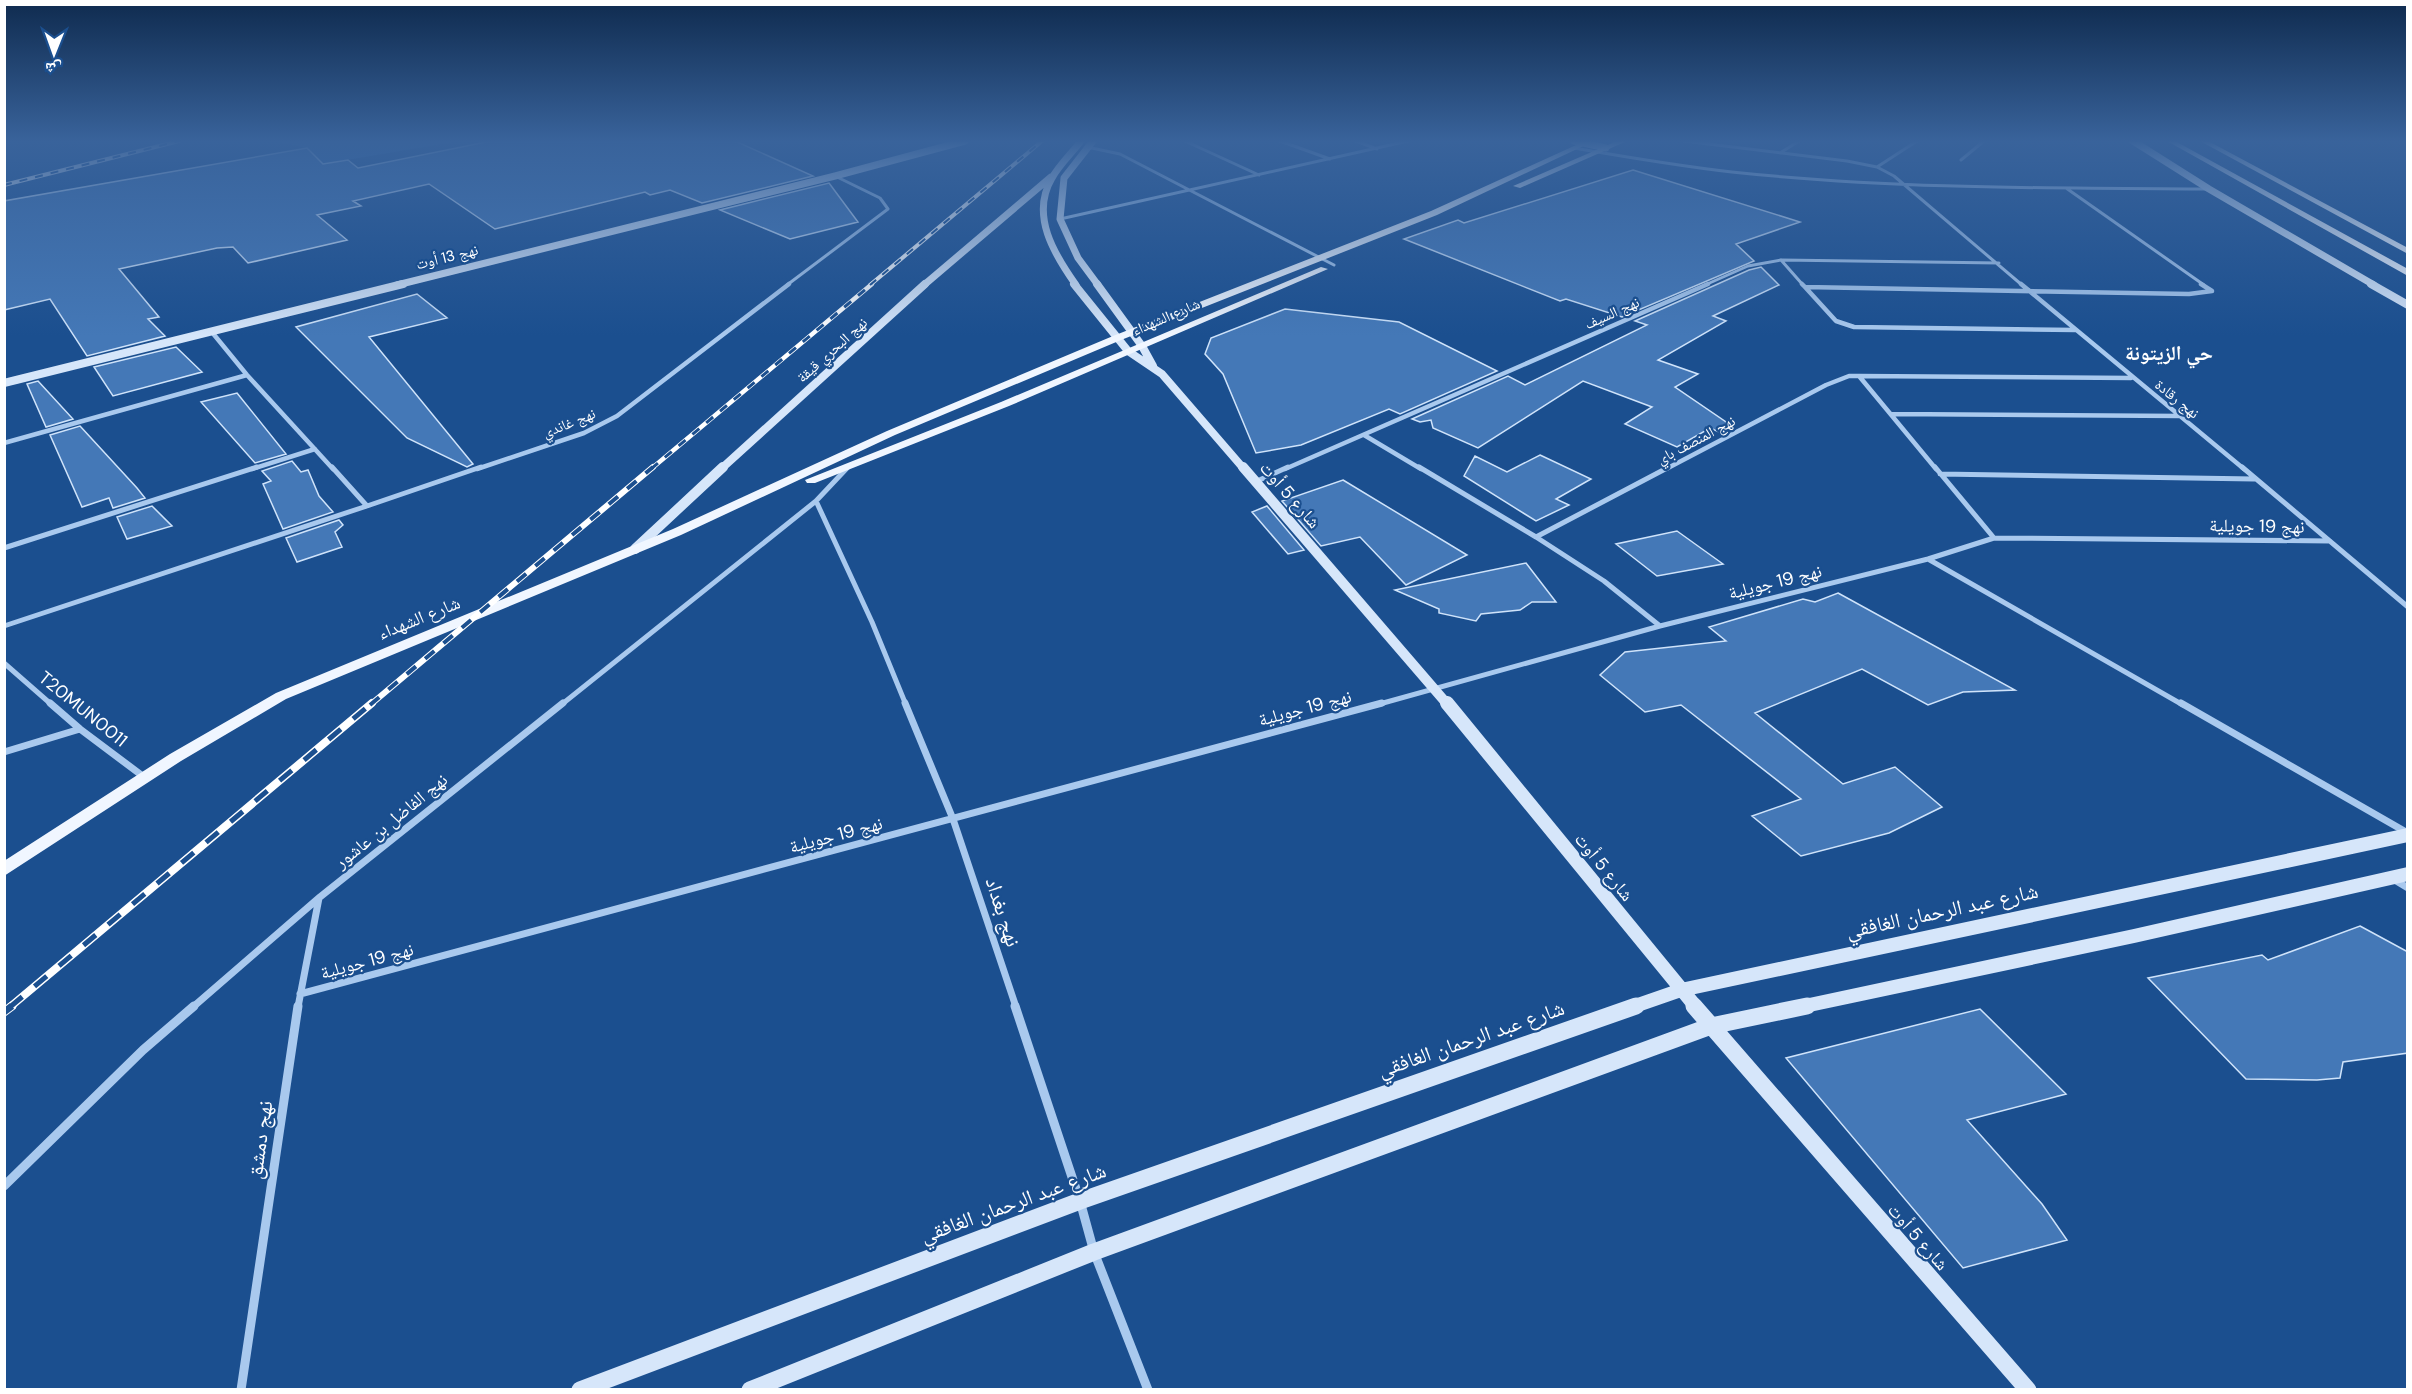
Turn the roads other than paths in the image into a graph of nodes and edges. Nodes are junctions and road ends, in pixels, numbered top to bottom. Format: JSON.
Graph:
{"nodes":[{"id":1,"x":714,"y":206,"type":"edge"},
{"id":2,"x":887,"y":206,"type":"edge"},
{"id":3,"x":1016,"y":206,"type":"edge"},
{"id":4,"x":1044,"y":206,"type":"edge"},
{"id":5,"x":1061,"y":206,"type":"edge"},
{"id":6,"x":1117,"y":206,"type":"edge"},
{"id":7,"x":1219,"y":206,"type":"edge"},
{"id":8,"x":1449,"y":206,"type":"edge"},
{"id":9,"x":1473,"y":206,"type":"edge"},
{"id":10,"x":1930,"y":206,"type":"edge"},
{"id":11,"x":2092,"y":206,"type":"edge"},
{"id":12,"x":2238,"y":206,"type":"edge"},
{"id":13,"x":2287,"y":206,"type":"edge"},
{"id":14,"x":2323,"y":206,"type":"edge"},
{"id":15,"x":1060,"y":219,"type":"junction"},
{"id":16,"x":1418,"y":230,"type":"dead end"},
{"id":17,"x":2408,"y":252,"type":"edge"},
{"id":18,"x":1320,"y":259,"type":"junction"},
{"id":19,"x":1344,"y":260,"type":"dead end"},
{"id":20,"x":1781,"y":260,"type":"junction"},
{"id":21,"x":2000,"y":263,"type":"junction"},
{"id":22,"x":1334,"y":265,"type":"junction"},
{"id":23,"x":2408,"y":273,"type":"edge"},
{"id":24,"x":1806,"y":287,"type":"junction"},
{"id":25,"x":2032,"y":291,"type":"junction"},
{"id":26,"x":2408,"y":305,"type":"edge"},
{"id":27,"x":2076,"y":330,"type":"junction"},
{"id":28,"x":211,"y":331,"type":"junction"},
{"id":29,"x":1131,"y":333,"type":"junction"},
{"id":30,"x":1117,"y":339,"type":"junction"},
{"id":31,"x":1142,"y":346,"type":"junction"},
{"id":32,"x":1128,"y":351,"type":"junction"},
{"id":33,"x":1154,"y":366,"type":"junction"},
{"id":34,"x":247,"y":375,"type":"junction"},
{"id":35,"x":1859,"y":376,"type":"junction"},
{"id":36,"x":2132,"y":378,"type":"junction"},
{"id":37,"x":4,"y":383,"type":"edge"},
{"id":38,"x":1891,"y":414,"type":"junction"},
{"id":39,"x":2181,"y":416,"type":"junction"},
{"id":40,"x":1364,"y":435,"type":"junction"},
{"id":41,"x":4,"y":443,"type":"edge"},
{"id":42,"x":315,"y":449,"type":"junction"},
{"id":43,"x":849,"y":466,"type":"junction"},
{"id":44,"x":1940,"y":474,"type":"junction"},
{"id":45,"x":2255,"y":479,"type":"junction"},
{"id":46,"x":1255,"y":482,"type":"junction"},
{"id":47,"x":816,"y":501,"type":"junction"},
{"id":48,"x":367,"y":506,"type":"junction"},
{"id":49,"x":718,"y":514,"type":"junction"},
{"id":50,"x":1536,"y":537,"type":"junction"},
{"id":51,"x":1994,"y":538,"type":"junction"},
{"id":52,"x":2330,"y":541,"type":"junction"},
{"id":53,"x":4,"y":548,"type":"edge"},
{"id":54,"x":635,"y":549,"type":"junction"},
{"id":55,"x":1928,"y":559,"type":"junction"},
{"id":56,"x":2408,"y":607,"type":"edge"},
{"id":57,"x":4,"y":626,"type":"edge"},
{"id":58,"x":1660,"y":626,"type":"junction"},
{"id":59,"x":4,"y":663,"type":"edge"},
{"id":60,"x":1435,"y":689,"type":"junction"},
{"id":61,"x":80,"y":729,"type":"junction"},
{"id":62,"x":4,"y":752,"type":"edge"},
{"id":63,"x":144,"y":777,"type":"junction"},
{"id":64,"x":953,"y":819,"type":"junction"},
{"id":65,"x":2408,"y":834,"type":"edge"},
{"id":66,"x":4,"y":870,"type":"edge"},
{"id":67,"x":2408,"y":874,"type":"edge"},
{"id":68,"x":2390,"y":878,"type":"junction"},
{"id":69,"x":2408,"y":888,"type":"edge"},
{"id":70,"x":320,"y":897,"type":"junction"},
{"id":71,"x":1681,"y":990,"type":"junction"},
{"id":72,"x":300,"y":994,"type":"junction"},
{"id":73,"x":1711,"y":1026,"type":"junction"},
{"id":74,"x":4,"y":1186,"type":"edge"},
{"id":75,"x":1080,"y":1201,"type":"junction"},
{"id":76,"x":1094,"y":1252,"type":"junction"},
{"id":77,"x":241,"y":1389,"type":"edge"},
{"id":78,"x":580,"y":1389,"type":"edge"},
{"id":79,"x":750,"y":1389,"type":"edge"},
{"id":80,"x":1148,"y":1389,"type":"edge"},
{"id":81,"x":2028,"y":1389,"type":"edge"}],
"edges":[{"from":1,"to":28,"type":"main road","name":"نهج 13 أوت"},
{"from":2,"to":48,"type":"street","name":"نهج غاندي"},
{"from":3,"to":54,"type":"main road","name":"نهج البحري قيقة"},
{"from":4,"to":30,"type":"main road","name":"شارع 5 أوت"},
{"from":5,"to":15,"type":"main road","name":"شارع 5 أوت"},
{"from":6,"to":15,"type":"street"},
{"from":7,"to":18,"type":"street"},
{"from":8,"to":18,"type":"main road","name":"شارع الشهداء"},
{"from":9,"to":16,"type":"main road"},
{"from":10,"to":21,"type":"street","name":"نهج رقادة"},
{"from":11,"to":25,"type":"street"},
{"from":12,"to":26,"type":"main road"},
{"from":13,"to":23,"type":"main road"},
{"from":14,"to":17,"type":"main road"},
{"from":15,"to":29,"type":"main road","name":"شارع 5 أوت"},
{"from":18,"to":22,"type":"street"},
{"from":18,"to":29,"type":"main road","name":"شارع الشهداء"},
{"from":19,"to":22,"type":"main road","name":"شارع الشهداء"},
{"from":20,"to":21,"type":"street","name":"نهج السيف"},
{"from":20,"to":24,"type":"street"},
{"from":20,"to":40,"type":"street","name":"نهج السيف"},
{"from":21,"to":25,"type":"street","name":"نهج رقادة"},
{"from":22,"to":31,"type":"main road","name":"شارع الشهداء"},
{"from":24,"to":25,"type":"street"},
{"from":24,"to":27,"type":"street"},
{"from":25,"to":27,"type":"street","name":"نهج رقادة"},
{"from":27,"to":36,"type":"street","name":"نهج رقادة"},
{"from":28,"to":34,"type":"street"},
{"from":28,"to":37,"type":"main road","name":"نهج 13 أوت"},
{"from":29,"to":30,"type":"main road","name":"شارع الشهداء"},
{"from":29,"to":31,"type":"main road","name":"شارع 5 أوت"},
{"from":30,"to":32,"type":"main road","name":"شارع 5 أوت"},
{"from":30,"to":49,"type":"main road","name":"شارع الشهداء"},
{"from":31,"to":32,"type":"main road","name":"شارع الشهداء"},
{"from":31,"to":33,"type":"main road","name":"شارع 5 أوت"},
{"from":32,"to":33,"type":"main road","name":"شارع 5 أوت"},
{"from":32,"to":43,"type":"main road","name":"شارع الشهداء"},
{"from":33,"to":46,"type":"main road","name":"شارع 5 أوت"},
{"from":34,"to":41,"type":"street"},
{"from":34,"to":42,"type":"street"},
{"from":35,"to":36,"type":"street","name":"نهج المنصف باي"},
{"from":35,"to":38,"type":"street"},
{"from":35,"to":50,"type":"street","name":"نهج المنصف باي"},
{"from":36,"to":39,"type":"street","name":"نهج رقادة"},
{"from":38,"to":39,"type":"street"},
{"from":38,"to":44,"type":"street"},
{"from":39,"to":45,"type":"street","name":"نهج رقادة"},
{"from":40,"to":46,"type":"street","name":"نهج السيف"},
{"from":40,"to":50,"type":"street"},
{"from":42,"to":48,"type":"street"},
{"from":42,"to":53,"type":"street"},
{"from":43,"to":47,"type":"street"},
{"from":43,"to":49,"type":"main road","name":"شارع الشهداء"},
{"from":44,"to":45,"type":"street"},
{"from":44,"to":51,"type":"street"},
{"from":45,"to":52,"type":"street","name":"نهج رقادة"},
{"from":46,"to":60,"type":"main road","name":"شارع 5 أوت"},
{"from":47,"to":64,"type":"street","name":"نهج بغداد"},
{"from":47,"to":70,"type":"street","name":"نهج الفاضل بن عاشور"},
{"from":48,"to":57,"type":"street"},
{"from":49,"to":54,"type":"main road","name":"شارع الشهداء"},
{"from":50,"to":58,"type":"street"},
{"from":51,"to":52,"type":"street","name":"نهج 19 جويلية"},
{"from":51,"to":55,"type":"street","name":"نهج 19 جويلية"},
{"from":52,"to":56,"type":"street","name":"نهج رقادة"},
{"from":54,"to":63,"type":"main road","name":"شارع الشهداء"},
{"from":55,"to":58,"type":"street","name":"نهج 19 جويلية"},
{"from":55,"to":65,"type":"street"},
{"from":58,"to":60,"type":"street","name":"نهج 19 جويلية"},
{"from":59,"to":61,"type":"street","name":"T20MUN0011"},
{"from":60,"to":64,"type":"street","name":"نهج 19 جويلية"},
{"from":60,"to":71,"type":"main road","name":"شارع 5 أوت"},
{"from":61,"to":62,"type":"street"},
{"from":61,"to":63,"type":"street","name":"T20MUN0011"},
{"from":63,"to":66,"type":"main road","name":"شارع الشهداء"},
{"from":64,"to":72,"type":"street","name":"نهج 19 جويلية"},
{"from":64,"to":75,"type":"street","name":"نهج بغداد"},
{"from":65,"to":71,"type":"main road","name":"شارع عبد الرحمان الغافقي"},
{"from":67,"to":68,"type":"main road"},
{"from":68,"to":69,"type":"street"},
{"from":68,"to":73,"type":"main road"},
{"from":70,"to":72,"type":"street","name":"نهج دمشق"},
{"from":70,"to":74,"type":"street","name":"نهج الفاضل بن عاشور"},
{"from":71,"to":73,"type":"main road","name":"شارع 5 أوت"},
{"from":71,"to":75,"type":"main road","name":"شارع عبد الرحمان الغافقي"},
{"from":72,"to":77,"type":"street","name":"نهج دمشق"},
{"from":73,"to":76,"type":"main road"},
{"from":73,"to":81,"type":"main road","name":"شارع 5 أوت"},
{"from":75,"to":76,"type":"street","name":"نهج بغداد"},
{"from":75,"to":78,"type":"main road","name":"شارع عبد الرحمان الغافقي"},
{"from":76,"to":79,"type":"main road"},
{"from":76,"to":80,"type":"street","name":"نهج بغداد"}]}
